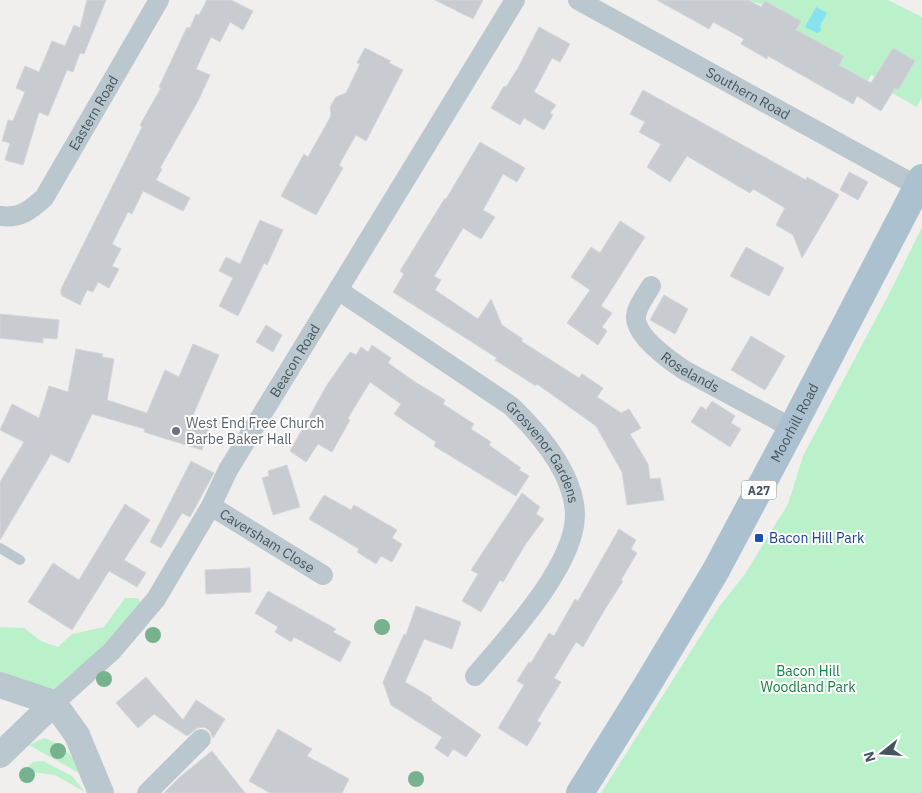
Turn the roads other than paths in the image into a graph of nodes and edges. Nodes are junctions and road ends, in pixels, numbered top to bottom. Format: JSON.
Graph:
{"nodes":[{"id":1,"x":160,"y":0,"type":"edge"},
{"id":2,"x":515,"y":0,"type":"edge"},
{"id":3,"x":578,"y":0,"type":"edge"},
{"id":4,"x":920,"y":182,"type":"edge"},
{"id":5,"x":8,"y":217,"type":"edge"},
{"id":6,"x":650,"y":286,"type":"dead end"},
{"id":7,"x":338,"y":290,"type":"junction"},
{"id":8,"x":792,"y":428,"type":"junction"},
{"id":9,"x":211,"y":506,"type":"junction"},
{"id":10,"x":0,"y":548,"type":"edge"},
{"id":11,"x":20,"y":560,"type":"dead end"},
{"id":12,"x":323,"y":576,"type":"dead end"},
{"id":13,"x":474,"y":676,"type":"dead end"},
{"id":14,"x":0,"y":685,"type":"edge"},
{"id":15,"x":54,"y":703,"type":"junction"},
{"id":16,"x":201,"y":739,"type":"dead end"},
{"id":17,"x":0,"y":755,"type":"edge"},
{"id":18,"x":102,"y":793,"type":"edge"},
{"id":19,"x":147,"y":793,"type":"edge"},
{"id":20,"x":580,"y":793,"type":"edge"}],
"edges":[{"from":1,"to":5,"type":"street","name":"Eastern Road"},
{"from":2,"to":7,"type":"street","name":"Beacon Road"},
{"from":3,"to":4,"type":"street","name":"Southern Road"},
{"from":4,"to":8,"type":"main road","name":"Moorhill Road","number":"A27"},
{"from":6,"to":8,"type":"street","name":"Roselands"},
{"from":7,"to":9,"type":"street","name":"Beacon Road"},
{"from":7,"to":13,"type":"street","name":"Grosvenor Gardens"},
{"from":8,"to":20,"type":"main road","name":"Moorhill Road","number":"A27"},
{"from":9,"to":12,"type":"street","name":"Caversham Close"},
{"from":9,"to":15,"type":"street","name":"Beacon Road"},
{"from":10,"to":11,"type":"lane"},
{"from":14,"to":15,"type":"street"},
{"from":15,"to":17,"type":"street"},
{"from":15,"to":18,"type":"street"},
{"from":16,"to":19,"type":"street"}]}
